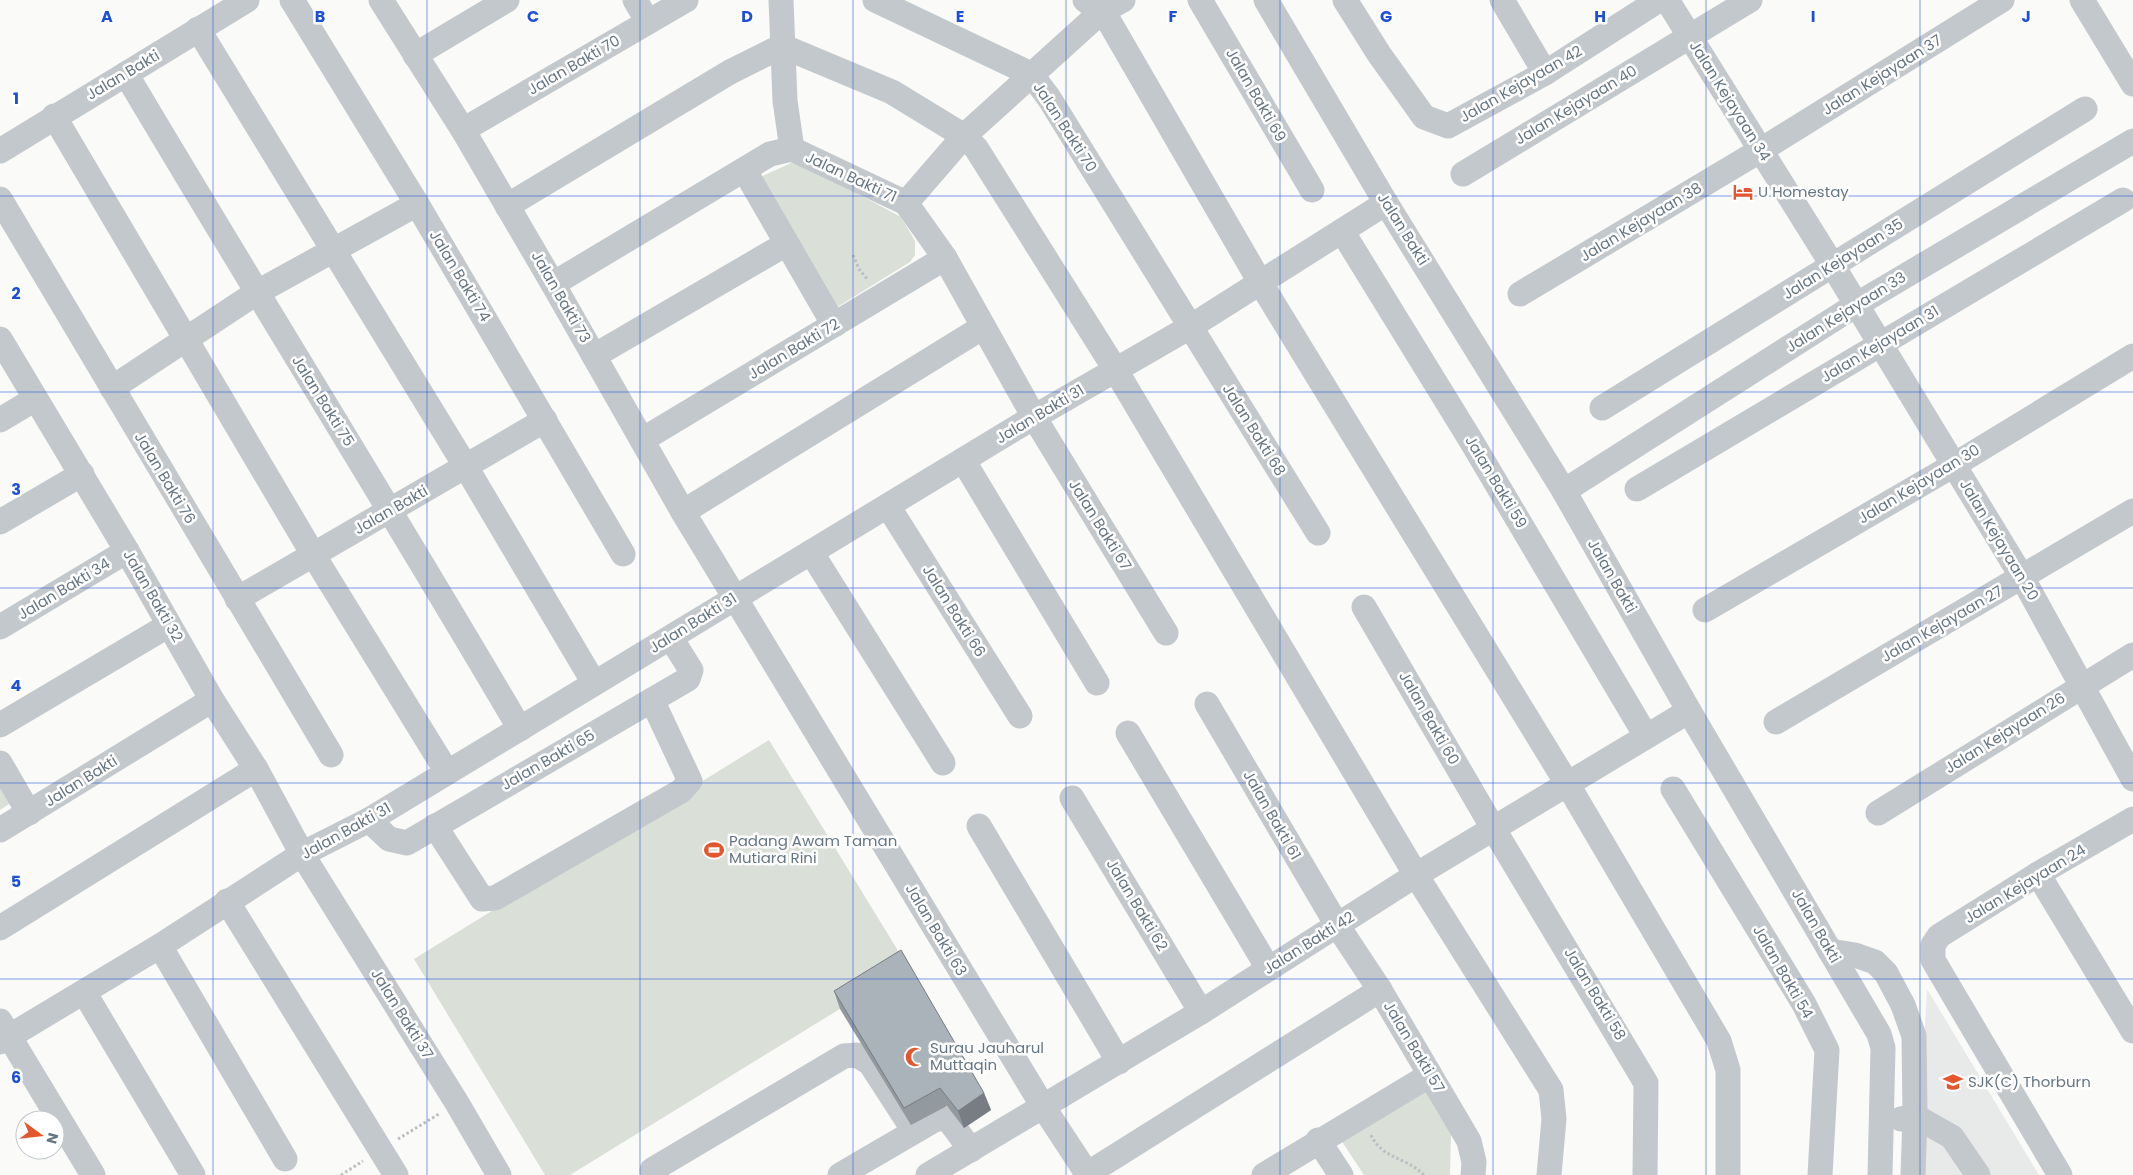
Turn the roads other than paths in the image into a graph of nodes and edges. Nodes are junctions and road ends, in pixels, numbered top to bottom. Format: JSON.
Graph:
{"nodes":[{"id":1,"x":247,"y":0,"type":"edge"},
{"id":2,"x":292,"y":0,"type":"edge"},
{"id":3,"x":382,"y":0,"type":"edge"},
{"id":4,"x":508,"y":0,"type":"edge"},
{"id":5,"x":635,"y":0,"type":"edge"},
{"id":6,"x":686,"y":0,"type":"edge"},
{"id":7,"x":781,"y":0,"type":"edge"},
{"id":8,"x":875,"y":0,"type":"edge"},
{"id":9,"x":1123,"y":0,"type":"edge"},
{"id":10,"x":1200,"y":0,"type":"edge"},
{"id":11,"x":1266,"y":0,"type":"edge"},
{"id":12,"x":1345,"y":0,"type":"edge"},
{"id":13,"x":1502,"y":0,"type":"edge"},
{"id":14,"x":1659,"y":0,"type":"edge"},
{"id":15,"x":1667,"y":0,"type":"edge"},
{"id":16,"x":1750,"y":0,"type":"edge"},
{"id":17,"x":2002,"y":0,"type":"edge"},
{"id":18,"x":2082,"y":0,"type":"edge"},
{"id":19,"x":1093,"y":6,"type":"edge"},
{"id":20,"x":914,"y":9,"type":"edge"},
{"id":21,"x":648,"y":22,"type":"junction"},
{"id":22,"x":198,"y":29,"type":"junction"},
{"id":23,"x":1689,"y":36,"type":"junction"},
{"id":24,"x":782,"y":46,"type":"junction"},
{"id":25,"x":2126,"y":55,"type":"edge"},
{"id":26,"x":415,"y":56,"type":"junction"},
{"id":27,"x":1545,"y":73,"type":"junction"},
{"id":28,"x":126,"y":74,"type":"junction"},
{"id":29,"x":1031,"y":74,"type":"junction"},
{"id":30,"x":2133,"y":84,"type":"edge"},
{"id":31,"x":2085,"y":109,"type":"dead end"},
{"id":32,"x":54,"y":116,"type":"junction"},
{"id":33,"x":462,"y":130,"type":"junction"},
{"id":34,"x":964,"y":136,"type":"junction"},
{"id":35,"x":2133,"y":141,"type":"edge"},
{"id":36,"x":792,"y":149,"type":"junction"},
{"id":37,"x":1761,"y":150,"type":"junction"},
{"id":38,"x":0,"y":151,"type":"edge"},
{"id":39,"x":745,"y":171,"type":"junction"},
{"id":40,"x":1463,"y":174,"type":"dead end"},
{"id":41,"x":1312,"y":190,"type":"dead end"},
{"id":42,"x":0,"y":199,"type":"edge"},
{"id":43,"x":2123,"y":200,"type":"dead end"},
{"id":44,"x":906,"y":202,"type":"junction"},
{"id":45,"x":1386,"y":203,"type":"junction"},
{"id":46,"x":417,"y":204,"type":"junction"},
{"id":47,"x":507,"y":206,"type":"junction"},
{"id":48,"x":1342,"y":231,"type":"junction"},
{"id":49,"x":786,"y":244,"type":"junction"},
{"id":50,"x":334,"y":251,"type":"junction"},
{"id":51,"x":945,"y":258,"type":"junction"},
{"id":52,"x":1833,"y":266,"type":"junction"},
{"id":53,"x":1260,"y":282,"type":"junction"},
{"id":54,"x":553,"y":284,"type":"junction"},
{"id":55,"x":256,"y":293,"type":"junction"},
{"id":56,"x":1520,"y":294,"type":"dead end"},
{"id":57,"x":1856,"y":305,"type":"junction"},
{"id":58,"x":834,"y":325,"type":"junction"},
{"id":59,"x":983,"y":327,"type":"junction"},
{"id":60,"x":1190,"y":327,"type":"junction"},
{"id":61,"x":0,"y":339,"type":"edge"},
{"id":62,"x":186,"y":340,"type":"junction"},
{"id":63,"x":1880,"y":344,"type":"junction"},
{"id":64,"x":594,"y":356,"type":"junction"},
{"id":65,"x":2133,"y":356,"type":"edge"},
{"id":66,"x":1115,"y":369,"type":"junction"},
{"id":67,"x":112,"y":388,"type":"junction"},
{"id":68,"x":35,"y":399,"type":"junction"},
{"id":69,"x":1602,"y":408,"type":"dead end"},
{"id":70,"x":1034,"y":417,"type":"junction"},
{"id":71,"x":0,"y":420,"type":"edge"},
{"id":72,"x":545,"y":420,"type":"junction"},
{"id":73,"x":642,"y":440,"type":"junction"},
{"id":74,"x":963,"y":460,"type":"junction"},
{"id":75,"x":1954,"y":465,"type":"junction"},
{"id":76,"x":466,"y":466,"type":"junction"},
{"id":77,"x":82,"y":474,"type":"junction"},
{"id":78,"x":1637,"y":489,"type":"dead end"},
{"id":79,"x":1564,"y":490,"type":"junction"},
{"id":80,"x":888,"y":506,"type":"junction"},
{"id":81,"x":391,"y":510,"type":"junction"},
{"id":82,"x":2133,"y":511,"type":"edge"},
{"id":83,"x":683,"y":512,"type":"junction"},
{"id":84,"x":0,"y":522,"type":"edge"},
{"id":85,"x":1318,"y":533,"type":"dead end"},
{"id":86,"x":127,"y":550,"type":"junction"},
{"id":87,"x":811,"y":552,"type":"junction"},
{"id":88,"x":623,"y":554,"type":"dead end"},
{"id":89,"x":314,"y":556,"type":"junction"},
{"id":90,"x":2022,"y":577,"type":"junction"},
{"id":91,"x":735,"y":598,"type":"junction"},
{"id":92,"x":237,"y":599,"type":"junction"},
{"id":93,"x":1364,"y":607,"type":"dead end"},
{"id":94,"x":1705,"y":610,"type":"dead end"},
{"id":95,"x":169,"y":625,"type":"junction"},
{"id":96,"x":0,"y":627,"type":"edge"},
{"id":97,"x":1166,"y":633,"type":"dead end"},
{"id":98,"x":671,"y":638,"type":"junction"},
{"id":99,"x":2133,"y":655,"type":"edge"},
{"id":100,"x":594,"y":683,"type":"junction"},
{"id":101,"x":1097,"y":683,"type":"dead end"},
{"id":102,"x":2082,"y":685,"type":"junction"},
{"id":103,"x":212,"y":700,"type":"junction"},
{"id":104,"x":652,"y":700,"type":"junction"},
{"id":105,"x":1207,"y":704,"type":"dead end"},
{"id":106,"x":1689,"y":711,"type":"junction"},
{"id":107,"x":1020,"y":716,"type":"dead end"},
{"id":108,"x":1776,"y":722,"type":"dead end"},
{"id":109,"x":0,"y":725,"type":"edge"},
{"id":110,"x":520,"y":729,"type":"junction"},
{"id":111,"x":1128,"y":733,"type":"dead end"},
{"id":112,"x":1646,"y":736,"type":"junction"},
{"id":113,"x":331,"y":755,"type":"dead end"},
{"id":114,"x":0,"y":763,"type":"edge"},
{"id":115,"x":943,"y":763,"type":"dead end"},
{"id":116,"x":256,"y":769,"type":"junction"},
{"id":117,"x":447,"y":772,"type":"junction"},
{"id":118,"x":2133,"y":779,"type":"edge"},
{"id":119,"x":1568,"y":785,"type":"junction"},
{"id":120,"x":1673,"y":789,"type":"dead end"},
{"id":121,"x":1072,"y":798,"type":"dead end"},
{"id":122,"x":29,"y":813,"type":"junction"},
{"id":123,"x":1878,"y":813,"type":"dead end"},
{"id":124,"x":2133,"y":819,"type":"edge"},
{"id":125,"x":369,"y":820,"type":"junction"},
{"id":126,"x":435,"y":826,"type":"junction"},
{"id":127,"x":979,"y":826,"type":"dead end"},
{"id":128,"x":1493,"y":828,"type":"junction"},
{"id":129,"x":0,"y":830,"type":"edge"},
{"id":130,"x":302,"y":854,"type":"junction"},
{"id":131,"x":2038,"y":874,"type":"junction"},
{"id":132,"x":1416,"y":875,"type":"junction"},
{"id":133,"x":227,"y":900,"type":"junction"},
{"id":134,"x":1338,"y":926,"type":"junction"},
{"id":135,"x":0,"y":928,"type":"edge"},
{"id":136,"x":160,"y":946,"type":"junction"},
{"id":137,"x":1830,"y":951,"type":"junction"},
{"id":138,"x":1268,"y":968,"type":"junction"},
{"id":139,"x":1380,"y":990,"type":"junction"},
{"id":140,"x":84,"y":992,"type":"junction"},
{"id":141,"x":1201,"y":1012,"type":"junction"},
{"id":142,"x":2133,"y":1031,"type":"edge"},
{"id":143,"x":3,"y":1033,"type":"edge"},
{"id":144,"x":1119,"y":1062,"type":"junction"},
{"id":145,"x":1430,"y":1074,"type":"junction"},
{"id":146,"x":1044,"y":1108,"type":"junction"},
{"id":147,"x":1915,"y":1116,"type":"junction"},
{"id":148,"x":1882,"y":1123,"type":"junction"},
{"id":149,"x":914,"y":1131,"type":"junction"},
{"id":150,"x":1318,"y":1140,"type":"junction"},
{"id":151,"x":971,"y":1150,"type":"junction"},
{"id":152,"x":285,"y":1159,"type":"dead end"},
{"id":153,"x":1088,"y":1174,"type":"edge"},
{"id":154,"x":93,"y":1175,"type":"edge"},
{"id":155,"x":193,"y":1175,"type":"edge"},
{"id":156,"x":396,"y":1175,"type":"edge"},
{"id":157,"x":499,"y":1175,"type":"edge"},
{"id":158,"x":653,"y":1175,"type":"edge"},
{"id":159,"x":840,"y":1175,"type":"edge"},
{"id":160,"x":928,"y":1175,"type":"edge"},
{"id":161,"x":1264,"y":1175,"type":"edge"},
{"id":162,"x":1341,"y":1175,"type":"edge"},
{"id":163,"x":1473,"y":1175,"type":"edge"},
{"id":164,"x":1549,"y":1175,"type":"edge"},
{"id":165,"x":1645,"y":1175,"type":"edge"},
{"id":166,"x":1728,"y":1175,"type":"edge"},
{"id":167,"x":1820,"y":1175,"type":"edge"},
{"id":168,"x":1880,"y":1175,"type":"edge"},
{"id":169,"x":1913,"y":1175,"type":"edge"},
{"id":170,"x":1978,"y":1175,"type":"edge"},
{"id":171,"x":2060,"y":1175,"type":"edge"}],
"edges":[{"from":1,"to":22,"type":"street","name":"Jalan Bakti"},
{"from":2,"to":46,"type":"street","name":"Jalan Bakti 74"},
{"from":3,"to":26,"type":"street","name":"Jalan Bakti 73"},
{"from":4,"to":26,"type":"street"},
{"from":5,"to":21,"type":"street"},
{"from":6,"to":21,"type":"street","name":"Jalan Bakti 70"},
{"from":7,"to":24,"type":"street"},
{"from":8,"to":20,"type":"street","name":"Jalan Bakti 70"},
{"from":9,"to":19,"type":"street"},
{"from":10,"to":41,"type":"street","name":"Jalan Bakti 69"},
{"from":11,"to":45,"type":"street","name":"Jalan Bakti"},
{"from":12,"to":27,"type":"street","name":"Jalan Kejayaan 42"},
{"from":13,"to":27,"type":"street"},
{"from":14,"to":27,"type":"street","name":"Jalan Kejayaan 42"},
{"from":15,"to":23,"type":"street","name":"Jalan Kejayaan 34"},
{"from":16,"to":23,"type":"street","name":"Jalan Kejayaan 40"},
{"from":17,"to":37,"type":"street","name":"Jalan Kejayaan 37"},
{"from":18,"to":25,"type":"street"},
{"from":19,"to":29,"type":"street"},
{"from":19,"to":53,"type":"street"},
{"from":20,"to":29,"type":"street","name":"Jalan Bakti 70"},
{"from":21,"to":33,"type":"street","name":"Jalan Bakti 70"},
{"from":22,"to":28,"type":"street","name":"Jalan Bakti"},
{"from":22,"to":50,"type":"street"},
{"from":23,"to":37,"type":"street","name":"Jalan Kejayaan 34"},
{"from":23,"to":40,"type":"street","name":"Jalan Kejayaan 40"},
{"from":24,"to":34,"type":"street"},
{"from":24,"to":36,"type":"street"},
{"from":24,"to":47,"type":"street"},
{"from":25,"to":30,"type":"street"},
{"from":26,"to":33,"type":"street","name":"Jalan Bakti 73"},
{"from":28,"to":32,"type":"street","name":"Jalan Bakti"},
{"from":28,"to":55,"type":"street","name":"Jalan Bakti 75"},
{"from":29,"to":34,"type":"street"},
{"from":29,"to":60,"type":"street","name":"Jalan Bakti 70"},
{"from":31,"to":52,"type":"street","name":"Jalan Kejayaan 35"},
{"from":32,"to":38,"type":"street","name":"Jalan Bakti"},
{"from":32,"to":62,"type":"street"},
{"from":33,"to":47,"type":"street","name":"Jalan Bakti 73"},
{"from":34,"to":44,"type":"street"},
{"from":34,"to":66,"type":"street"},
{"from":35,"to":57,"type":"street","name":"Jalan Kejayaan 33"},
{"from":36,"to":39,"type":"street","name":"Jalan Bakti 71"},
{"from":36,"to":44,"type":"street","name":"Jalan Bakti 71"},
{"from":37,"to":52,"type":"street","name":"Jalan Kejayaan 34"},
{"from":37,"to":56,"type":"street","name":"Jalan Kejayaan 38"},
{"from":39,"to":49,"type":"street"},
{"from":39,"to":54,"type":"street","name":"Jalan Bakti 71"},
{"from":42,"to":67,"type":"street","name":"Jalan Bakti 76"},
{"from":43,"to":63,"type":"street","name":"Jalan Kejayaan 31"},
{"from":44,"to":51,"type":"street","name":"Jalan Bakti 71"},
{"from":45,"to":48,"type":"street","name":"Jalan Bakti 31"},
{"from":45,"to":79,"type":"street","name":"Jalan Bakti"},
{"from":46,"to":50,"type":"street"},
{"from":46,"to":72,"type":"street","name":"Jalan Bakti 74"},
{"from":47,"to":54,"type":"street","name":"Jalan Bakti 73"},
{"from":48,"to":53,"type":"street","name":"Jalan Bakti 31"},
{"from":48,"to":112,"type":"street","name":"Jalan Bakti 59"},
{"from":49,"to":58,"type":"street"},
{"from":49,"to":64,"type":"street"},
{"from":50,"to":55,"type":"street"},
{"from":50,"to":76,"type":"street"},
{"from":51,"to":58,"type":"street","name":"Jalan Bakti 72"},
{"from":51,"to":59,"type":"street","name":"Jalan Bakti 71"},
{"from":52,"to":57,"type":"street","name":"Jalan Kejayaan 34"},
{"from":52,"to":69,"type":"street","name":"Jalan Kejayaan 35"},
{"from":53,"to":60,"type":"street","name":"Jalan Bakti 31"},
{"from":53,"to":119,"type":"street"},
{"from":54,"to":64,"type":"street","name":"Jalan Bakti 73"},
{"from":55,"to":62,"type":"street"},
{"from":55,"to":81,"type":"street","name":"Jalan Bakti 75"},
{"from":57,"to":63,"type":"street","name":"Jalan Kejayaan 20"},
{"from":57,"to":79,"type":"street","name":"Jalan Kejayaan 33"},
{"from":58,"to":73,"type":"street","name":"Jalan Bakti 72"},
{"from":59,"to":70,"type":"street","name":"Jalan Bakti 71"},
{"from":59,"to":83,"type":"street"},
{"from":60,"to":66,"type":"street","name":"Jalan Bakti 31"},
{"from":60,"to":85,"type":"street","name":"Jalan Bakti 68"},
{"from":61,"to":68,"type":"street","name":"Jalan Bakti 32"},
{"from":62,"to":67,"type":"street"},
{"from":62,"to":89,"type":"street"},
{"from":63,"to":75,"type":"street","name":"Jalan Kejayaan 20"},
{"from":63,"to":78,"type":"street","name":"Jalan Kejayaan 31"},
{"from":64,"to":73,"type":"street","name":"Jalan Bakti 73"},
{"from":65,"to":75,"type":"street","name":"Jalan Kejayaan 30"},
{"from":66,"to":70,"type":"street","name":"Jalan Bakti 31"},
{"from":66,"to":132,"type":"street"},
{"from":67,"to":92,"type":"street","name":"Jalan Bakti 76"},
{"from":68,"to":71,"type":"street"},
{"from":68,"to":77,"type":"street","name":"Jalan Bakti 32"},
{"from":70,"to":74,"type":"street","name":"Jalan Bakti 31"},
{"from":70,"to":97,"type":"street","name":"Jalan Bakti 67"},
{"from":72,"to":76,"type":"street","name":"Jalan Bakti"},
{"from":72,"to":88,"type":"street","name":"Jalan Bakti 74"},
{"from":73,"to":83,"type":"street","name":"Jalan Bakti 73"},
{"from":74,"to":80,"type":"street","name":"Jalan Bakti 31"},
{"from":74,"to":101,"type":"street"},
{"from":75,"to":90,"type":"street","name":"Jalan Kejayaan 20"},
{"from":75,"to":94,"type":"street","name":"Jalan Kejayaan 30"},
{"from":76,"to":81,"type":"street","name":"Jalan Bakti"},
{"from":76,"to":100,"type":"street"},
{"from":77,"to":84,"type":"street"},
{"from":77,"to":86,"type":"street","name":"Jalan Bakti 32"},
{"from":79,"to":106,"type":"street","name":"Jalan Bakti"},
{"from":80,"to":87,"type":"street","name":"Jalan Bakti 31"},
{"from":80,"to":107,"type":"street","name":"Jalan Bakti 66"},
{"from":81,"to":89,"type":"street","name":"Jalan Bakti"},
{"from":81,"to":110,"type":"street","name":"Jalan Bakti 75"},
{"from":82,"to":90,"type":"street","name":"Jalan Kejayaan 27"},
{"from":83,"to":91,"type":"street","name":"Jalan Bakti 73"},
{"from":86,"to":95,"type":"street","name":"Jalan Bakti 32"},
{"from":86,"to":96,"type":"street","name":"Jalan Bakti 34"},
{"from":87,"to":91,"type":"street","name":"Jalan Bakti 31"},
{"from":87,"to":115,"type":"street"},
{"from":89,"to":92,"type":"street","name":"Jalan Bakti"},
{"from":89,"to":117,"type":"street"},
{"from":90,"to":102,"type":"street","name":"Jalan Kejayaan 20"},
{"from":90,"to":108,"type":"street","name":"Jalan Kejayaan 27"},
{"from":91,"to":98,"type":"street","name":"Jalan Bakti 31"},
{"from":91,"to":146,"type":"street","name":"Jalan Bakti 63"},
{"from":92,"to":113,"type":"street","name":"Jalan Bakti 76"},
{"from":93,"to":128,"type":"street","name":"Jalan Bakti 60"},
{"from":95,"to":103,"type":"street","name":"Jalan Bakti 32"},
{"from":95,"to":109,"type":"street"},
{"from":98,"to":100,"type":"street","name":"Jalan Bakti 31"},
{"from":98,"to":104,"type":"street","name":"Jalan Bakti 65"},
{"from":99,"to":102,"type":"street","name":"Jalan Kejayaan 26"},
{"from":100,"to":110,"type":"street","name":"Jalan Bakti 31"},
{"from":102,"to":118,"type":"street","name":"Jalan Kejayaan 20"},
{"from":102,"to":123,"type":"street","name":"Jalan Kejayaan 26"},
{"from":103,"to":116,"type":"street","name":"Jalan Bakti 32"},
{"from":103,"to":122,"type":"street","name":"Jalan Bakti"},
{"from":104,"to":126,"type":"street","name":"Jalan Bakti 65"},
{"from":104,"to":126,"type":"street"},
{"from":105,"to":134,"type":"street","name":"Jalan Bakti 61"},
{"from":106,"to":112,"type":"street","name":"Jalan Bakti 42"},
{"from":106,"to":137,"type":"street","name":"Jalan Bakti"},
{"from":110,"to":117,"type":"street","name":"Jalan Bakti 31"},
{"from":111,"to":138,"type":"street"},
{"from":112,"to":119,"type":"street","name":"Jalan Bakti 42"},
{"from":114,"to":122,"type":"street"},
{"from":116,"to":130,"type":"street","name":"Jalan Bakti 32"},
{"from":116,"to":135,"type":"street"},
{"from":117,"to":125,"type":"street","name":"Jalan Bakti 31"},
{"from":119,"to":128,"type":"street","name":"Jalan Bakti 42"},
{"from":119,"to":166,"type":"street"},
{"from":120,"to":167,"type":"street","name":"Jalan Bakti 54"},
{"from":121,"to":141,"type":"street","name":"Jalan Bakti 62"},
{"from":122,"to":129,"type":"street","name":"Jalan Bakti"},
{"from":124,"to":131,"type":"street","name":"Jalan Kejayaan 24"},
{"from":125,"to":126,"type":"street","name":"Jalan Bakti 65"},
{"from":125,"to":130,"type":"street","name":"Jalan Bakti 31"},
{"from":127,"to":144,"type":"street"},
{"from":128,"to":132,"type":"street","name":"Jalan Bakti 42"},
{"from":128,"to":165,"type":"street","name":"Jalan Bakti 58"},
{"from":130,"to":133,"type":"street","name":"Jalan Bakti 31"},
{"from":130,"to":157,"type":"street","name":"Jalan Bakti 37"},
{"from":131,"to":142,"type":"street"},
{"from":131,"to":171,"type":"street","name":"Jalan Kejayaan 24"},
{"from":132,"to":134,"type":"street","name":"Jalan Bakti 42"},
{"from":132,"to":164,"type":"street"},
{"from":133,"to":136,"type":"street","name":"Jalan Bakti 31"},
{"from":133,"to":156,"type":"street"},
{"from":134,"to":138,"type":"street","name":"Jalan Bakti 42"},
{"from":134,"to":139,"type":"street","name":"Jalan Bakti 57"},
{"from":136,"to":140,"type":"street","name":"Jalan Bakti 31"},
{"from":136,"to":152,"type":"street"},
{"from":137,"to":147,"type":"street"},
{"from":137,"to":148,"type":"street","name":"Jalan Bakti"},
{"from":138,"to":141,"type":"street","name":"Jalan Bakti 42"},
{"from":139,"to":145,"type":"street","name":"Jalan Bakti 57"},
{"from":139,"to":153,"type":"street"},
{"from":140,"to":143,"type":"street","name":"Jalan Bakti 31"},
{"from":140,"to":155,"type":"street"},
{"from":141,"to":144,"type":"street","name":"Jalan Bakti 42"},
{"from":143,"to":154,"type":"street"},
{"from":144,"to":146,"type":"street","name":"Jalan Bakti 42"},
{"from":145,"to":150,"type":"street"},
{"from":145,"to":163,"type":"street","name":"Jalan Bakti 57"},
{"from":146,"to":151,"type":"street","name":"Jalan Bakti 42"},
{"from":146,"to":153,"type":"street","name":"Jalan Bakti 63"},
{"from":147,"to":148,"type":"street"},
{"from":147,"to":169,"type":"street"},
{"from":147,"to":170,"type":"street"},
{"from":148,"to":168,"type":"street","name":"Jalan Bakti"},
{"from":149,"to":151,"type":"street"},
{"from":149,"to":158,"type":"street"},
{"from":149,"to":159,"type":"street"},
{"from":150,"to":161,"type":"street"},
{"from":150,"to":162,"type":"street"},
{"from":151,"to":160,"type":"street","name":"Jalan Bakti 42"}]}
